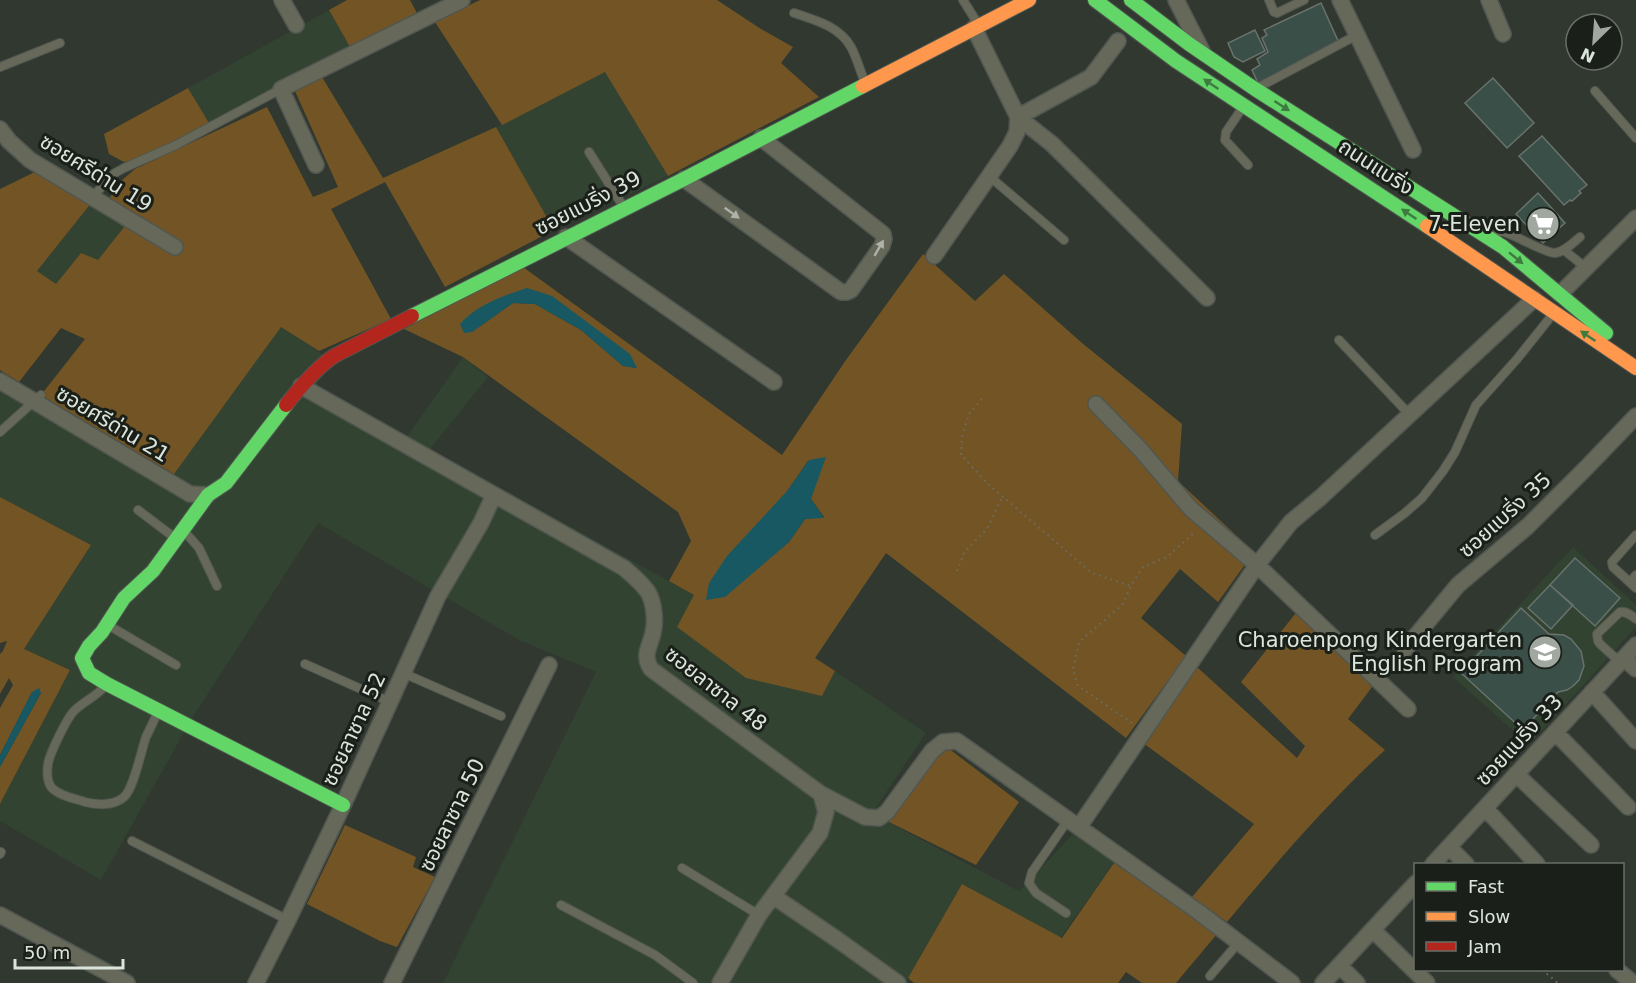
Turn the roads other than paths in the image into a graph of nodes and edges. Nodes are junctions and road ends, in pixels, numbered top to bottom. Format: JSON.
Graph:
{"nodes":[{"id":1,"x":282,"y":0,"type":"edge"},
{"id":2,"x":462,"y":0,"type":"edge"},
{"id":3,"x":963,"y":0,"type":"edge"},
{"id":4,"x":1029,"y":0,"type":"edge"},
{"id":5,"x":1095,"y":0,"type":"edge"},
{"id":6,"x":1131,"y":0,"type":"edge"},
{"id":7,"x":1176,"y":0,"type":"edge"},
{"id":8,"x":1269,"y":0,"type":"edge"},
{"id":9,"x":1304,"y":0,"type":"edge"},
{"id":10,"x":1340,"y":0,"type":"edge"},
{"id":11,"x":1489,"y":0,"type":"edge"},
{"id":12,"x":794,"y":13,"type":"dead end"},
{"id":13,"x":297,"y":26,"type":"dead end"},
{"id":14,"x":977,"y":27,"type":"junction"},
{"id":15,"x":1503,"y":34,"type":"dead end"},
{"id":16,"x":1357,"y":35,"type":"junction"},
{"id":17,"x":1119,"y":41,"type":"dead end"},
{"id":18,"x":60,"y":43,"type":"dead end"},
{"id":19,"x":1203,"y":53,"type":"junction"},
{"id":20,"x":0,"y":67,"type":"edge"},
{"id":21,"x":866,"y":84,"type":"junction"},
{"id":22,"x":281,"y":89,"type":"junction"},
{"id":23,"x":1256,"y":89,"type":"junction"},
{"id":24,"x":1595,"y":91,"type":"dead end"},
{"id":25,"x":1243,"y":106,"type":"junction"},
{"id":26,"x":1018,"y":117,"type":"junction"},
{"id":27,"x":0,"y":129,"type":"edge"},
{"id":28,"x":761,"y":138,"type":"junction"},
{"id":29,"x":1636,"y":138,"type":"edge"},
{"id":30,"x":1413,"y":150,"type":"dead end"},
{"id":31,"x":589,"y":152,"type":"dead end"},
{"id":32,"x":316,"y":165,"type":"dead end"},
{"id":33,"x":1248,"y":165,"type":"dead end"},
{"id":34,"x":989,"y":176,"type":"junction"},
{"id":35,"x":684,"y":179,"type":"junction"},
{"id":36,"x":92,"y":196,"type":"junction"},
{"id":37,"x":624,"y":208,"type":"junction"},
{"id":38,"x":1636,"y":218,"type":"edge"},
{"id":39,"x":566,"y":237,"type":"junction"},
{"id":40,"x":1580,"y":237,"type":"dead end"},
{"id":41,"x":1490,"y":239,"type":"junction"},
{"id":42,"x":1064,"y":240,"type":"dead end"},
{"id":43,"x":175,"y":247,"type":"dead end"},
{"id":44,"x":1564,"y":249,"type":"junction"},
{"id":45,"x":934,"y":256,"type":"dead end"},
{"id":46,"x":1586,"y":268,"type":"junction"},
{"id":47,"x":1560,"y":294,"type":"junction"},
{"id":48,"x":1206,"y":298,"type":"dead end"},
{"id":49,"x":1534,"y":299,"type":"junction"},
{"id":50,"x":1554,"y":313,"type":"junction"},
{"id":51,"x":1339,"y":340,"type":"dead end"},
{"id":52,"x":1636,"y":358,"type":"edge"},
{"id":53,"x":1636,"y":368,"type":"edge"},
{"id":54,"x":0,"y":381,"type":"edge"},
{"id":55,"x":774,"y":382,"type":"dead end"},
{"id":56,"x":301,"y":386,"type":"junction"},
{"id":57,"x":37,"y":398,"type":"junction"},
{"id":58,"x":1096,"y":405,"type":"dead end"},
{"id":59,"x":1410,"y":415,"type":"junction"},
{"id":60,"x":1636,"y":416,"type":"edge"},
{"id":61,"x":0,"y":432,"type":"edge"},
{"id":62,"x":208,"y":495,"type":"junction"},
{"id":63,"x":494,"y":495,"type":"junction"},
{"id":64,"x":138,"y":510,"type":"dead end"},
{"id":65,"x":179,"y":534,"type":"junction"},
{"id":66,"x":1636,"y":535,"type":"edge"},
{"id":67,"x":1375,"y":536,"type":"dead end"},
{"id":68,"x":1257,"y":565,"type":"junction"},
{"id":69,"x":1636,"y":575,"type":"edge"},
{"id":70,"x":1633,"y":585,"type":"edge"},
{"id":71,"x":217,"y":586,"type":"dead end"},
{"id":72,"x":1636,"y":619,"type":"edge"},
{"id":73,"x":107,"y":625,"type":"junction"},
{"id":74,"x":1636,"y":645,"type":"edge"},
{"id":75,"x":1405,"y":649,"type":"dead end"},
{"id":76,"x":1622,"y":660,"type":"junction"},
{"id":77,"x":305,"y":664,"type":"dead end"},
{"id":78,"x":176,"y":665,"type":"dead end"},
{"id":79,"x":549,"y":665,"type":"dead end"},
{"id":80,"x":1636,"y":669,"type":"edge"},
{"id":81,"x":404,"y":673,"type":"junction"},
{"id":82,"x":106,"y":684,"type":"junction"},
{"id":83,"x":1592,"y":692,"type":"junction"},
{"id":84,"x":390,"y":702,"type":"junction"},
{"id":85,"x":1408,"y":709,"type":"dead end"},
{"id":86,"x":159,"y":711,"type":"junction"},
{"id":87,"x":501,"y":716,"type":"dead end"},
{"id":88,"x":1555,"y":732,"type":"junction"},
{"id":89,"x":1636,"y":741,"type":"edge"},
{"id":90,"x":1516,"y":774,"type":"junction"},
{"id":91,"x":821,"y":794,"type":"junction"},
{"id":92,"x":343,"y":804,"type":"junction"},
{"id":93,"x":1628,"y":807,"type":"dead end"},
{"id":94,"x":1485,"y":808,"type":"junction"},
{"id":95,"x":1074,"y":824,"type":"junction"},
{"id":96,"x":132,"y":841,"type":"dead end"},
{"id":97,"x":1591,"y":845,"type":"dead end"},
{"id":98,"x":1449,"y":847,"type":"junction"},
{"id":99,"x":1434,"y":863,"type":"edge"},
{"id":100,"x":1465,"y":863,"type":"edge"},
{"id":101,"x":1536,"y":863,"type":"edge"},
{"id":102,"x":682,"y":868,"type":"dead end"},
{"id":103,"x":1414,"y":889,"type":"edge"},
{"id":104,"x":773,"y":896,"type":"junction"},
{"id":105,"x":561,"y":905,"type":"dead end"},
{"id":106,"x":1066,"y":914,"type":"dead end"},
{"id":107,"x":0,"y":915,"type":"edge"},
{"id":108,"x":759,"y":915,"type":"junction"},
{"id":109,"x":288,"y":920,"type":"junction"},
{"id":110,"x":1373,"y":930,"type":"junction"},
{"id":111,"x":1239,"y":942,"type":"junction"},
{"id":112,"x":1340,"y":966,"type":"junction"},
{"id":113,"x":1414,"y":970,"type":"edge"},
{"id":114,"x":1415,"y":971,"type":"edge"},
{"id":115,"x":1619,"y":971,"type":"edge"},
{"id":116,"x":1210,"y":976,"type":"dead end"},
{"id":117,"x":127,"y":983,"type":"edge"},
{"id":118,"x":256,"y":983,"type":"edge"},
{"id":119,"x":392,"y":983,"type":"edge"},
{"id":120,"x":693,"y":983,"type":"edge"},
{"id":121,"x":720,"y":983,"type":"edge"},
{"id":122,"x":898,"y":983,"type":"edge"},
{"id":123,"x":1292,"y":983,"type":"edge"},
{"id":124,"x":1323,"y":983,"type":"edge"},
{"id":125,"x":1357,"y":983,"type":"edge"},
{"id":126,"x":1427,"y":983,"type":"edge"},
{"id":127,"x":1632,"y":983,"type":"edge"}],
"edges":[{"from":1,"to":13,"type":"street"},
{"from":2,"to":22,"type":"street"},
{"from":3,"to":14,"type":"lane"},
{"from":4,"to":14,"type":"street","name":"ซอยแบริ่ง 39"},
{"from":25,"to":5,"type":"street","name":"ถนนแบริ่ง","one_way":true},
{"from":6,"to":19,"type":"street","name":"ถนนแบริ่ง"},
{"from":7,"to":19,"type":"street"},
{"from":8,"to":9,"type":"lane"},
{"from":10,"to":16,"type":"street"},
{"from":11,"to":15,"type":"street"},
{"from":12,"to":21,"type":"lane"},
{"from":14,"to":21,"type":"street","name":"ซอยแบริ่ง 39"},
{"from":14,"to":26,"type":"street"},
{"from":16,"to":23,"type":"lane"},
{"from":16,"to":30,"type":"street"},
{"from":17,"to":26,"type":"street"},
{"from":18,"to":20,"type":"lane"},
{"from":19,"to":23,"type":"street","name":"ถนนแบริ่ง"},
{"from":21,"to":28,"type":"street","name":"ซอยแบริ่ง 39"},
{"from":22,"to":32,"type":"street"},
{"from":22,"to":36,"type":"lane"},
{"from":23,"to":41,"type":"street","name":"ถนนแบริ่ง","one_way":true},
{"from":24,"to":29,"type":"lane"},
{"from":25,"to":33,"type":"lane"},
{"from":49,"to":25,"type":"street","name":"ถนนแบริ่ง","one_way":true},
{"from":26,"to":34,"type":"street"},
{"from":26,"to":48,"type":"street"},
{"from":27,"to":36,"type":"street","name":"ซอยศรีด่าน 19"},
{"from":28,"to":35,"type":"street","name":"ซอยแบริ่ง 39"},
{"from":35,"to":28,"type":"street","one_way":true},
{"from":31,"to":37,"type":"lane"},
{"from":34,"to":42,"type":"lane"},
{"from":34,"to":45,"type":"street"},
{"from":35,"to":37,"type":"street","name":"ซอยแบริ่ง 39"},
{"from":36,"to":43,"type":"street","name":"ซอยศรีด่าน 19"},
{"from":37,"to":39,"type":"street","name":"ซอยแบริ่ง 39"},
{"from":38,"to":46,"type":"street"},
{"from":39,"to":55,"type":"street"},
{"from":39,"to":56,"type":"street","name":"ซอยแบริ่ง 39"},
{"from":40,"to":44,"type":"lane"},
{"from":41,"to":44,"type":"lane"},
{"from":41,"to":47,"type":"street","name":"ถนนแบริ่ง","one_way":true},
{"from":44,"to":46,"type":"lane"},
{"from":46,"to":47,"type":"street"},
{"from":47,"to":52,"type":"street","name":"ถนนแบริ่ง"},
{"from":49,"to":50,"type":"street","name":"ถนนแบริ่ง"},
{"from":49,"to":59,"type":"street"},
{"from":53,"to":50,"type":"street","name":"ถนนแบริ่ง","one_way":true},
{"from":50,"to":67,"type":"lane"},
{"from":51,"to":59,"type":"lane"},
{"from":54,"to":57,"type":"street","name":"ซอยศรีด่าน 21"},
{"from":56,"to":62,"type":"street","name":"ซอยแบริ่ง 39"},
{"from":56,"to":63,"type":"street","name":"ซอยลาซาล 48"},
{"from":57,"to":61,"type":"lane"},
{"from":57,"to":62,"type":"street","name":"ซอยศรีด่าน 21"},
{"from":58,"to":68,"type":"street"},
{"from":59,"to":68,"type":"street"},
{"from":60,"to":75,"type":"street","name":"ซอยแบริ่ง 35"},
{"from":62,"to":65,"type":"street","name":"ซอยแบริ่ง 39"},
{"from":63,"to":81,"type":"street","name":"ซอยลาซาล 52"},
{"from":63,"to":91,"type":"street","name":"ซอยลาซาล 48"},
{"from":64,"to":65,"type":"lane"},
{"from":65,"to":71,"type":"lane"},
{"from":65,"to":73,"type":"street","name":"ซอยแบริ่ง 39"},
{"from":66,"to":70,"type":"lane"},
{"from":68,"to":85,"type":"street"},
{"from":68,"to":95,"type":"street"},
{"from":69,"to":70,"type":"lane"},
{"from":72,"to":76,"type":"lane"},
{"from":73,"to":78,"type":"lane"},
{"from":73,"to":82,"type":"street","name":"ซอยแบริ่ง 39"},
{"from":74,"to":76,"type":"street","name":"ซอยแบริ่ง 33"},
{"from":76,"to":80,"type":"street"},
{"from":76,"to":83,"type":"street","name":"ซอยแบริ่ง 33"},
{"from":77,"to":84,"type":"lane"},
{"from":79,"to":119,"type":"street","name":"ซอยลาซาล 50"},
{"from":81,"to":84,"type":"street","name":"ซอยลาซาล 52"},
{"from":81,"to":87,"type":"lane"},
{"from":82,"to":86,"type":"street"},
{"from":82,"to":86,"type":"lane"},
{"from":83,"to":88,"type":"street","name":"ซอยแบริ่ง 33"},
{"from":83,"to":89,"type":"street"},
{"from":84,"to":92,"type":"street","name":"ซอยลาซาล 52"},
{"from":86,"to":92,"type":"street"},
{"from":88,"to":90,"type":"street","name":"ซอยแบริ่ง 33"},
{"from":88,"to":93,"type":"street"},
{"from":90,"to":94,"type":"street","name":"ซอยแบริ่ง 33"},
{"from":90,"to":97,"type":"street"},
{"from":91,"to":95,"type":"street","name":"ซอยลาซาล 48"},
{"from":91,"to":104,"type":"street"},
{"from":92,"to":109,"type":"street","name":"ซอยลาซาล 52"},
{"from":94,"to":98,"type":"street","name":"ซอยแบริ่ง 33"},
{"from":94,"to":101,"type":"street"},
{"from":95,"to":106,"type":"lane"},
{"from":95,"to":111,"type":"street"},
{"from":96,"to":109,"type":"lane"},
{"from":98,"to":99,"type":"street","name":"ซอยแบริ่ง 33"},
{"from":98,"to":100,"type":"street"},
{"from":102,"to":108,"type":"lane"},
{"from":103,"to":110,"type":"street"},
{"from":104,"to":108,"type":"street"},
{"from":104,"to":122,"type":"street"},
{"from":105,"to":120,"type":"lane"},
{"from":107,"to":117,"type":"street"},
{"from":108,"to":121,"type":"street"},
{"from":109,"to":118,"type":"street","name":"ซอยลาซาล 52"},
{"from":110,"to":112,"type":"street"},
{"from":110,"to":113,"type":"street"},
{"from":111,"to":116,"type":"lane"},
{"from":111,"to":123,"type":"street"},
{"from":112,"to":124,"type":"street"},
{"from":112,"to":125,"type":"street"},
{"from":114,"to":126,"type":"street"},
{"from":115,"to":127,"type":"street"}]}
